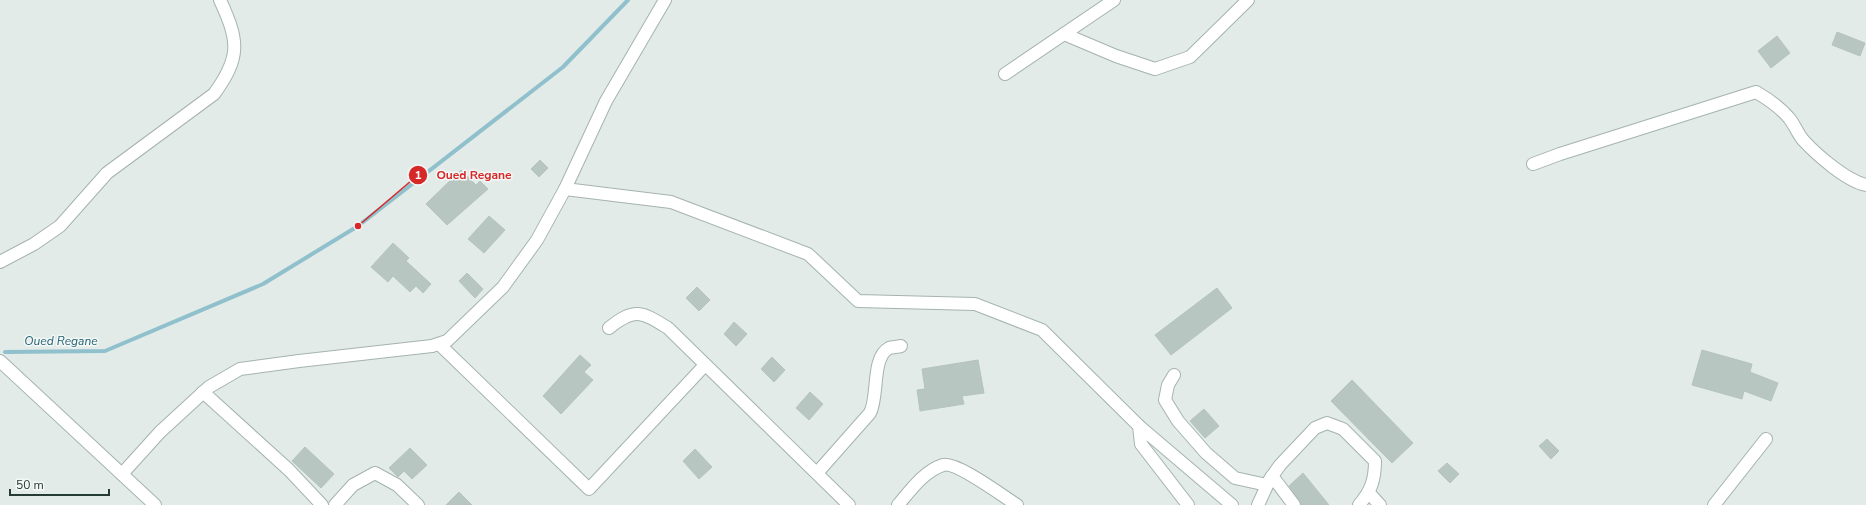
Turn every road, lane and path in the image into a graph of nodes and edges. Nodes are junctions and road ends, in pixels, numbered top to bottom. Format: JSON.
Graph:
{"nodes":[{"id":1,"x":220,"y":0,"type":"edge"},
{"id":2,"x":665,"y":0,"type":"edge"},
{"id":3,"x":1114,"y":0,"type":"edge"},
{"id":4,"x":1248,"y":0,"type":"edge"},
{"id":5,"x":1064,"y":34,"type":"junction"},
{"id":6,"x":1005,"y":74,"type":"dead end"},
{"id":7,"x":1533,"y":164,"type":"dead end"},
{"id":8,"x":1866,"y":185,"type":"edge"},
{"id":9,"x":565,"y":189,"type":"junction"},
{"id":10,"x":0,"y":262,"type":"edge"},
{"id":11,"x":609,"y":328,"type":"dead end"},
{"id":12,"x":439,"y":344,"type":"junction"},
{"id":13,"x":902,"y":346,"type":"dead end"},
{"id":14,"x":0,"y":361,"type":"edge"},
{"id":15,"x":705,"y":365,"type":"junction"},
{"id":16,"x":1174,"y":375,"type":"dead end"},
{"id":17,"x":203,"y":392,"type":"junction"},
{"id":18,"x":1139,"y":426,"type":"junction"},
{"id":19,"x":1766,"y":439,"type":"dead end"},
{"id":20,"x":817,"y":473,"type":"junction"},
{"id":21,"x":122,"y":474,"type":"junction"},
{"id":22,"x":1269,"y":480,"type":"junction"},
{"id":23,"x":1369,"y":493,"type":"junction"},
{"id":24,"x":155,"y":505,"type":"edge"},
{"id":25,"x":322,"y":505,"type":"edge"},
{"id":26,"x":335,"y":505,"type":"edge"},
{"id":27,"x":418,"y":505,"type":"edge"},
{"id":28,"x":849,"y":505,"type":"edge"},
{"id":29,"x":898,"y":505,"type":"edge"},
{"id":30,"x":1017,"y":505,"type":"edge"},
{"id":31,"x":1188,"y":505,"type":"edge"},
{"id":32,"x":1232,"y":505,"type":"edge"},
{"id":33,"x":1258,"y":505,"type":"edge"},
{"id":34,"x":1294,"y":505,"type":"edge"},
{"id":35,"x":1359,"y":505,"type":"edge"},
{"id":36,"x":1380,"y":505,"type":"edge"},
{"id":37,"x":1714,"y":505,"type":"edge"}],
"edges":[{"from":1,"to":10,"type":"lane"},
{"from":2,"to":9,"type":"lane"},
{"from":3,"to":5,"type":"lane"},
{"from":4,"to":5,"type":"lane"},
{"from":5,"to":6,"type":"lane"},
{"from":7,"to":8,"type":"lane"},
{"from":9,"to":12,"type":"lane"},
{"from":9,"to":18,"type":"lane"},
{"from":11,"to":15,"type":"lane"},
{"from":12,"to":15,"type":"lane"},
{"from":12,"to":17,"type":"lane"},
{"from":13,"to":20,"type":"lane"},
{"from":14,"to":21,"type":"lane"},
{"from":15,"to":20,"type":"lane"},
{"from":16,"to":22,"type":"lane"},
{"from":17,"to":21,"type":"lane"},
{"from":17,"to":25,"type":"lane"},
{"from":18,"to":31,"type":"lane"},
{"from":18,"to":32,"type":"lane"},
{"from":19,"to":37,"type":"lane"},
{"from":20,"to":28,"type":"lane"},
{"from":21,"to":24,"type":"lane"},
{"from":22,"to":23,"type":"lane"},
{"from":22,"to":33,"type":"lane"},
{"from":22,"to":34,"type":"lane"},
{"from":23,"to":35,"type":"lane"},
{"from":23,"to":36,"type":"lane"},
{"from":26,"to":27,"type":"lane"},
{"from":29,"to":30,"type":"lane"}]}
